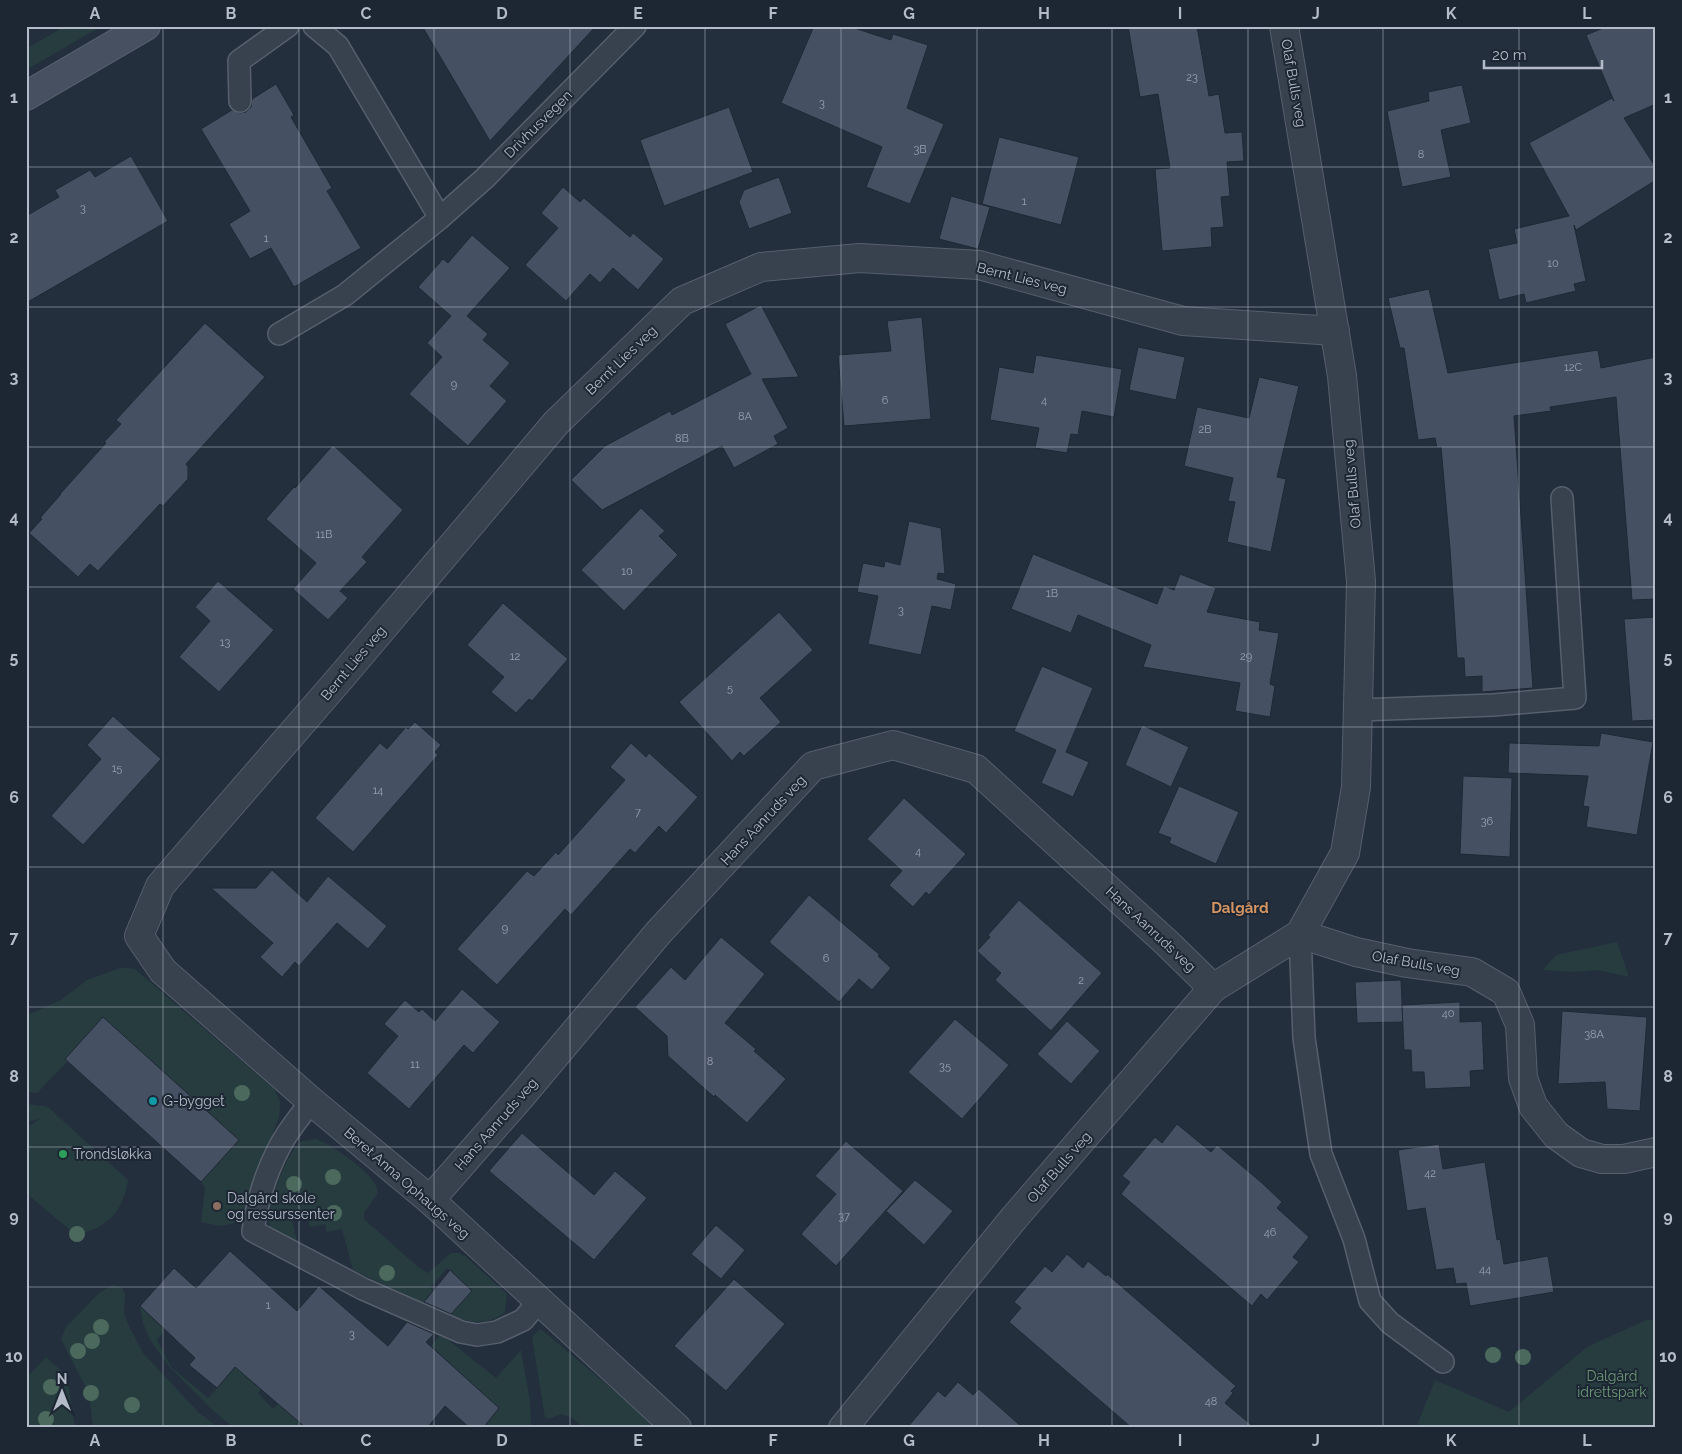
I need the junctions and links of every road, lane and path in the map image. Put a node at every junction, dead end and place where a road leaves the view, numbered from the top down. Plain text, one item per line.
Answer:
1 (146, 26) edge
2 (288, 26) edge
3 (314, 26) edge
4 (635, 26) edge
5 (1284, 26) edge
6 (26, 96) edge
7 (240, 101) dead end
8 (440, 218) junction
9 (1335, 331) junction
10 (279, 334) dead end
11 (1562, 498) dead end
12 (1359, 710) junction
13 (1300, 934) junction
14 (139, 936) joint
15 (1213, 988) junction
16 (311, 1101) junction
17 (1656, 1152) edge
18 (430, 1200) junction
19 (539, 1301) junction
20 (1443, 1362) dead end
21 (677, 1428) edge
22 (843, 1428) edge

1 - 6 street
2 - 7 lane
3 - 8 lane
4 - 8 lane, Drivhusvegen
5 - 9 street, Olaf Bulls veg
8 - 10 lane, Drivhusvegen
9 - 12 street, Olaf Bulls veg
9 - 14 street, Bernt Lies veg
11 - 12 lane
12 - 13 street, Olaf Bulls veg
13 - 15 street, Olaf Bulls veg
13 - 17 street, Olaf Bulls veg
13 - 20 lane
14 - 16 street, Beret Anna Ophaugs veg
15 - 18 street, Hans Aanruds veg
15 - 22 street, Olaf Bulls veg
16 - 18 street, Beret Anna Ophaugs veg
16 - 19 lane
18 - 19 street, Beret Anna Ophaugs veg
19 - 21 street, Beret Anna Ophaugs veg

